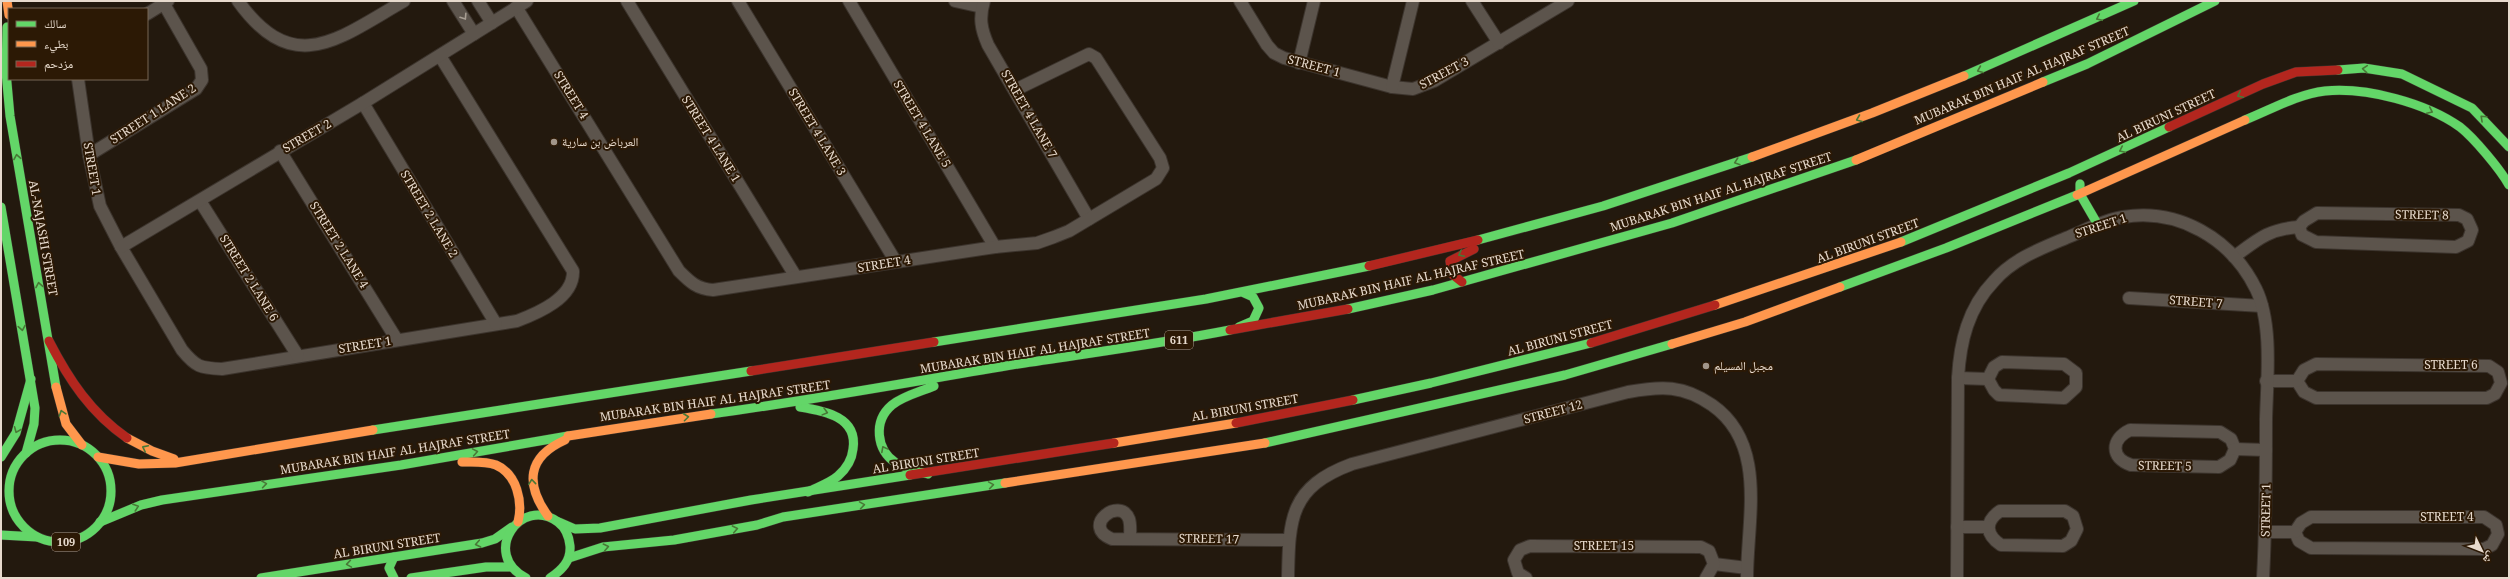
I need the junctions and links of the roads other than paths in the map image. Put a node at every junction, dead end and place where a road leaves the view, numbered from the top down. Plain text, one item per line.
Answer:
1 (7, 1) edge
2 (238, 1) edge
3 (404, 1) edge
4 (453, 1) edge
5 (478, 1) edge
6 (627, 1) edge
7 (738, 1) edge
8 (849, 1) edge
9 (955, 1) edge
10 (1240, 1) edge
11 (1314, 1) edge
12 (1413, 1) edge
13 (1472, 1) edge
14 (1568, 1) edge
15 (2134, 1) edge
16 (2215, 1) edge
17 (166, 2) edge
18 (522, 4) edge
19 (983, 4) edge
20 (148, 13) edge
21 (8, 20) edge
22 (492, 23) junction
23 (474, 34) junction
24 (1, 39) edge
25 (1499, 43) junction
26 (440, 56) junction
27 (1299, 63) junction
28 (78, 80) edge
29 (1392, 86) junction
30 (1015, 90) junction
31 (363, 103) junction
32 (2509, 147) edge
33 (280, 151) junction
34 (89, 155) junction
35 (2091, 164) junction
36 (2070, 174) junction
37 (2509, 185) edge
38 (2099, 186) junction
39 (2080, 194) junction
40 (200, 201) junction
41 (1, 207) edge
42 (1089, 219) junction
43 (1550, 220) junction
44 (2098, 225) junction
45 (2300, 227) junction
46 (3, 229) edge
47 (995, 246) junction
48 (121, 247) junction
49 (2234, 257) junction
50 (896, 262) junction
51 (796, 277) junction
52 (1462, 282) junction
53 (1244, 293) junction
54 (2129, 298) dead end
55 (2262, 306) junction
56 (496, 324) junction
57 (1236, 329) junction
58 (397, 340) junction
59 (49, 341) junction
60 (298, 356) junction
61 (957, 376) junction
62 (1958, 378) junction
63 (31, 379) junction
64 (1988, 379) junction
65 (2266, 381) junction
66 (2297, 381) junction
67 (786, 404) junction
68 (642, 423) junction
69 (1193, 430) junction
70 (1159, 435) junction
71 (82, 445) junction
72 (2235, 449) junction
73 (2266, 450) junction
74 (26, 453) junction
75 (1194, 453) junction
76 (1, 457) edge
77 (98, 457) junction
78 (1161, 459) junction
79 (181, 461) junction
80 (401, 465) junction
81 (14, 469) junction
82 (928, 474) junction
83 (1, 477) edge
84 (808, 492) junction
85 (548, 516) junction
86 (100, 522) junction
87 (559, 522) junction
88 (515, 524) junction
89 (1957, 527) junction
90 (1988, 528) junction
91 (2266, 532) junction
92 (2295, 532) junction
93 (1, 535) edge
94 (37, 537) junction
95 (1130, 538) dead end
96 (1288, 540) junction
97 (394, 557) junction
98 (569, 558) junction
99 (372, 561) junction
100 (1714, 564) junction
101 (513, 572) edge
102 (1747, 573) edge
103 (382, 575) dead end
104 (261, 578) edge
105 (394, 578) edge
106 (411, 578) edge
107 (526, 578) edge
108 (550, 578) edge
109 (1288, 578) edge
110 (1526, 578) edge
111 (1706, 578) edge
112 (1956, 578) edge
113 (2263, 578) edge

1 - 21 main road, AL-NAJASHI STREET
2 - 3 street
4 -> 23 street
5 - 22 street
6 - 51 street, STREET 4 LANE 1
7 - 50 street, STREET 4 LANE 3
8 - 47 street, STREET 4 LANE 5
9 - 19 street
10 - 27 street, STREET 1
11 - 27 street
12 - 29 street
13 - 25 street
14 - 25 street, STREET 3
15 -> 43 main road, MUBARAK BIN HAIF AL HAJRAF STREET
16 - 52 main road, MUBARAK BIN HAIF AL HAJRAF STREET / 611
17 - 20 street
17 - 34 street, STREET 1 LANE 2
18 - 22 street
18 - 51 street, STREET 4
19 - 30 street, STREET 4 LANE 7
21 - 24 main road
59 -> 21 main road, AL-NAJASHI STREET
22 - 23 street, STREET 2
23 - 26 street, STREET 2
25 - 29 street, STREET 3
26 - 31 street, STREET 2
26 - 56 street, STREET 1
27 - 29 street, STREET 1
28 - 34 street, STREET 1
30 - 42 street, STREET 4 LANE 7
30 - 42 street, STREET 4
31 - 33 street, STREET 2
31 - 56 street, STREET 2 LANE 2
32 -> 35 main road, AL BIRUNI STREET
33 - 40 street, STREET 2
33 - 58 street, STREET 2 LANE 4
34 - 48 street, STREET 1
35 - 36 main road, AL BIRUNI STREET
35 - 38 main road
36 - 39 main road
36 - 69 main road, AL BIRUNI STREET
38 -> 37 main road
38 - 39 main road
39 - 44 main road
39 - 75 main road
40 - 48 street, STREET 2
40 - 60 street, STREET 2 LANE 6
41 - 46 main road
42 - 47 street, STREET 4
43 -> 52 main road
43 - 53 main road, MUBARAK BIN HAIF AL HAJRAF STREET
44 - 49 street, STREET 1
44 - 62 street, STREET 1
45 - 45 street, STREET 8
45 - 49 street
46 -> 63 main road
47 - 50 street, STREET 4
48 - 60 street, STREET 1
49 - 55 street, STREET 1
50 - 51 street, STREET 4
52 - 57 main road, MUBARAK BIN HAIF AL HAJRAF STREET / 611
53 - 57 main road
53 - 79 main road, MUBARAK BIN HAIF AL HAJRAF STREET
54 - 55 street, STREET 7
55 - 65 street, STREET 1
56 - 58 street, STREET 1
57 - 61 main road, MUBARAK BIN HAIF AL HAJRAF STREET / 611
58 - 60 street, STREET 1
71 -> 59 main road, AL-NAJASHI STREET
79 -> 59 main road
61 - 67 main road, MUBARAK BIN HAIF AL HAJRAF STREET / 611
82 -> 61 main road
62 - 64 street
62 - 89 street, STREET 1
63 - 74 main road
63 -> 76 main road
64 - 64 street
65 - 66 street
65 - 73 street, STREET 1
66 - 66 street, STREET 6
68 -> 67 main road, MUBARAK BIN HAIF AL HAJRAF STREET / 611
67 -> 84 main road
80 -> 68 main road, MUBARAK BIN HAIF AL HAJRAF STREET / 611
85 -> 68 main road
69 - 70 main road, AL BIRUNI STREET
69 - 75 main road
70 - 78 main road
70 - 82 main road, AL BIRUNI STREET
71 - 74 main road, 109
71 - 77 main road, 109
72 - 72 street, STREET 5
72 - 73 street
73 - 91 street, STREET 1
74 - 81 main road, 109
75 - 78 main road
77 - 79 main road, MUBARAK BIN HAIF AL HAJRAF STREET
77 - 86 main road, 109
98 -> 78 main road
86 -> 80 main road, MUBARAK BIN HAIF AL HAJRAF STREET / 611
80 - 88 main road
81 - 83 main road
81 - 94 main road, 109
82 - 84 main road, AL BIRUNI STREET
84 - 87 main road, AL BIRUNI STREET
85 - 87 main road, AL BIRUNI STREET
85 - 88 main road, AL BIRUNI STREET
86 - 94 main road, 109
87 - 98 main road
88 -> 97 main road, AL BIRUNI STREET
88 - 101 main road
89 - 90 street
89 - 112 street, STREET 1
90 - 90 street
91 - 92 street
91 - 113 street, STREET 1
92 - 92 street, STREET 4
93 - 94 main road
95 - 96 street, STREET 17
96 - 102 street, STREET 12
96 - 109 street, STREET 12
97 - 99 main road, AL BIRUNI STREET
97 - 105 main road
98 - 108 main road
99 - 103 main road
99 -> 104 main road, AL BIRUNI STREET
100 - 102 street
100 - 110 street, STREET 15
100 - 111 street
101 - 106 main road
101 - 107 main road

